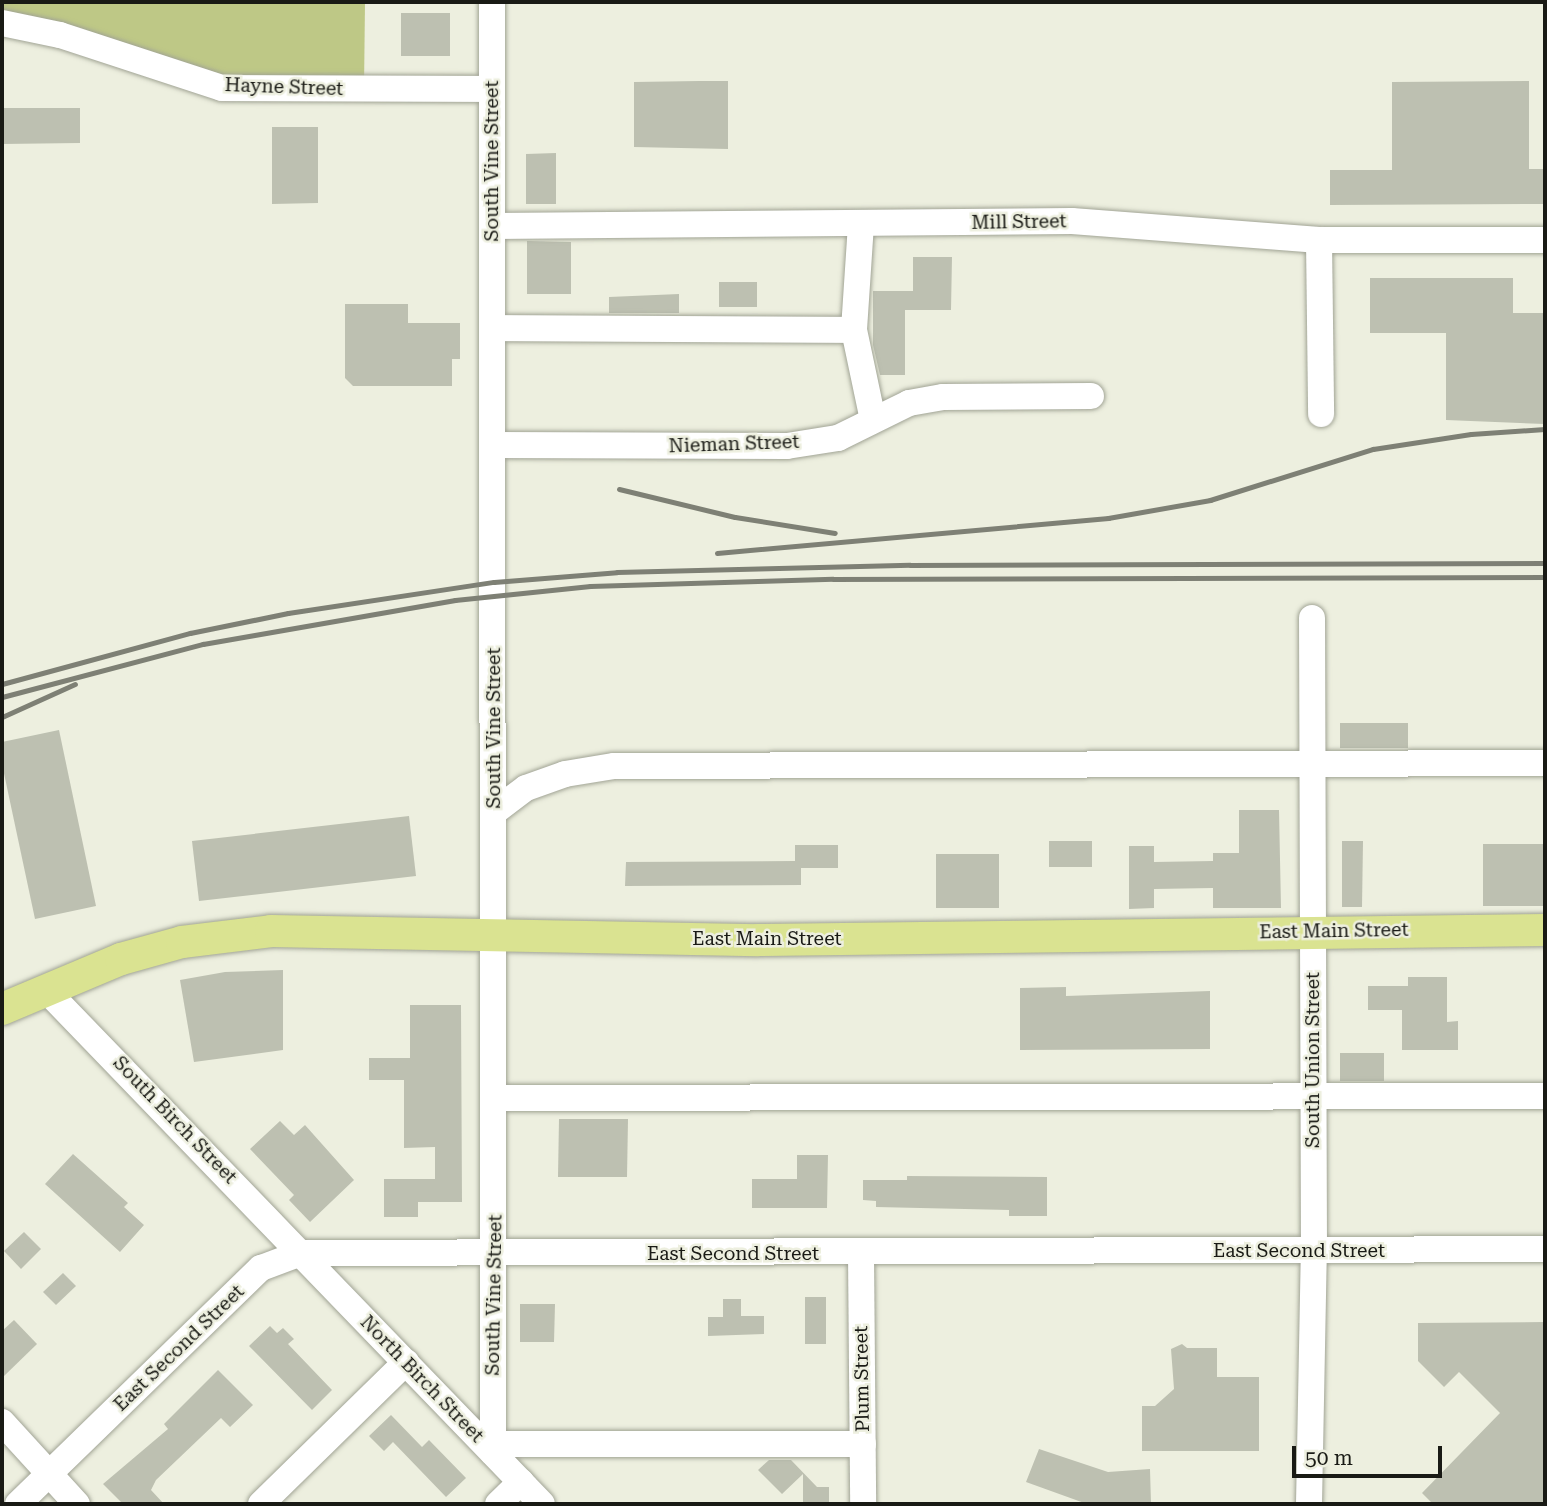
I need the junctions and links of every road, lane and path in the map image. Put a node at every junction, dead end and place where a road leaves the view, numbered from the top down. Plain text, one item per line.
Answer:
1 (492, 2) edge
2 (2, 23) edge
3 (492, 89) junction
4 (862, 224) junction
5 (493, 226) junction
6 (1319, 240) junction
7 (1545, 240) edge
8 (493, 328) junction
9 (854, 330) junction
10 (1091, 397) dead end
11 (1321, 414) dead end
12 (873, 420) junction
13 (493, 445) junction
14 (1312, 618) dead end
15 (1312, 762) junction
16 (1545, 763) edge
17 (495, 812) junction
18 (1545, 930) edge
19 (1313, 931) junction
20 (495, 937) junction
21 (46, 990) junction
22 (2, 1009) edge
23 (1314, 1096) junction
24 (1545, 1096) edge
25 (495, 1098) junction
26 (1545, 1249) edge
27 (1314, 1251) junction
28 (301, 1253) junction
29 (495, 1254) junction
30 (861, 1254) junction
31 (406, 1362) junction
32 (2, 1422) edge
33 (863, 1444) junction
34 (492, 1449) junction
35 (49, 1475) junction
36 (521, 1482) junction
37 (18, 1504) edge
38 (76, 1504) edge
39 (261, 1504) edge
40 (498, 1504) edge
41 (542, 1504) edge
42 (863, 1504) edge
43 (1309, 1504) edge

1 - 3 street, South Vine Street
2 - 3 street, Hayne Street
3 - 5 street, South Vine Street
4 - 5 street, Mill Street
4 - 6 street, Mill Street
4 - 9 street
5 - 8 street, South Vine Street
6 - 7 street, Mill Street
6 - 11 street
8 - 9 street
8 - 13 street, South Vine Street
9 - 12 street
10 - 12 street, Nieman Street
12 - 13 street, Nieman Street
13 - 17 street, South Vine Street
14 - 15 street, South Union Street
15 - 16 street
15 - 17 street
15 - 19 street, South Union Street
17 - 20 street, South Vine Street
18 - 19 main road, East Main Street
19 - 20 main road, East Main Street
19 - 23 street, South Union Street
20 - 21 main road, East Main Street
20 - 25 street, South Vine Street
21 - 22 main road, East Main Street
21 - 28 street, South Birch Street
23 - 24 street
23 - 25 street
23 - 27 street, South Union Street
25 - 29 street, South Vine Street
26 - 27 street, East Second Street
27 - 30 street, East Second Street
27 - 43 street, South Union Street
28 - 29 street, East Second Street
28 - 31 street, North Birch Street
28 - 35 street, East Second Street
29 - 30 street, East Second Street
29 - 34 street, South Vine Street
30 - 33 street, Plum Street
31 - 34 street, North Birch Street
31 - 39 street
32 - 35 street
33 - 34 street
33 - 42 street, Plum Street
34 - 36 street, North Birch Street
35 - 37 street, East Second Street
35 - 38 street
36 - 40 street
36 - 41 street, North Birch Street

